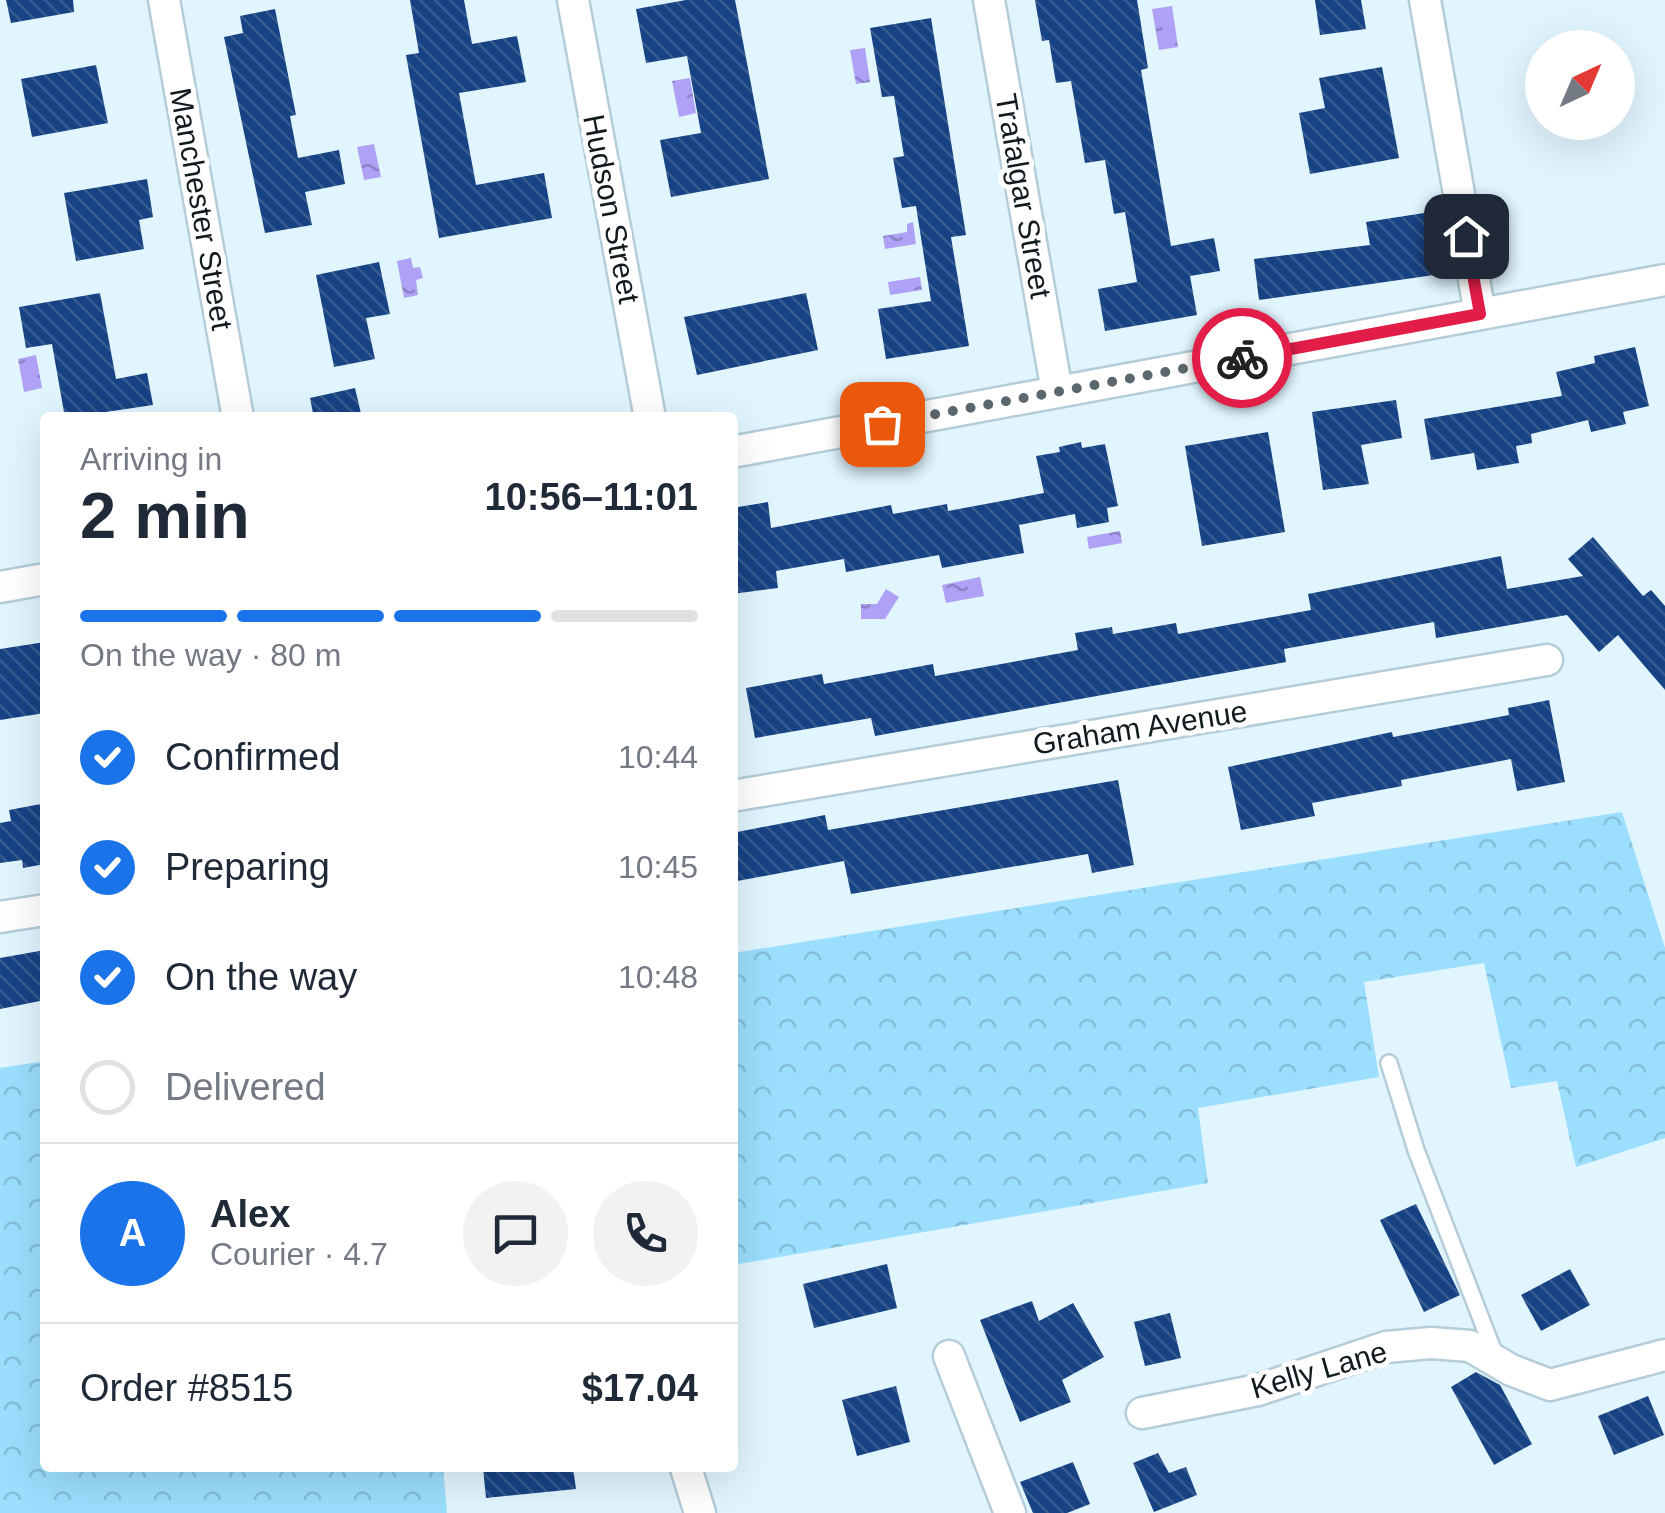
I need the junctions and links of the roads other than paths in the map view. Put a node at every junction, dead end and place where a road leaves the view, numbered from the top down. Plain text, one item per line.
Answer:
1 (164, 0) edge
2 (572, 0) edge
3 (989, 0) edge
4 (1425, 0) edge
5 (1665, 280) edge
6 (1480, 314) junction
7 (1057, 392) junction
8 (237, 412) edge
9 (649, 412) edge
10 (738, 451) edge
11 (40, 580) edge
12 (0, 587) edge
13 (1548, 660) dead end
14 (738, 795) edge
15 (40, 911) edge
16 (0, 918) edge
17 (1390, 1062) dead end
18 (1665, 1355) edge
19 (949, 1356) dead end
20 (1497, 1362) junction
21 (1142, 1413) dead end
22 (687, 1472) edge
23 (700, 1513) edge
24 (1010, 1513) edge

1 - 8 street, Manchester Street
2 - 9 street, Hudson Street
3 - 7 street, Trafalgar Street
4 - 6 street
5 - 6 street
6 - 7 street
7 - 10 street
11 - 12 street
13 - 14 street, Graham Avenue
15 - 16 street
17 - 20 lane
18 - 20 street, Kelly Lane
19 - 24 street
20 - 21 street, Kelly Lane
22 - 23 street

